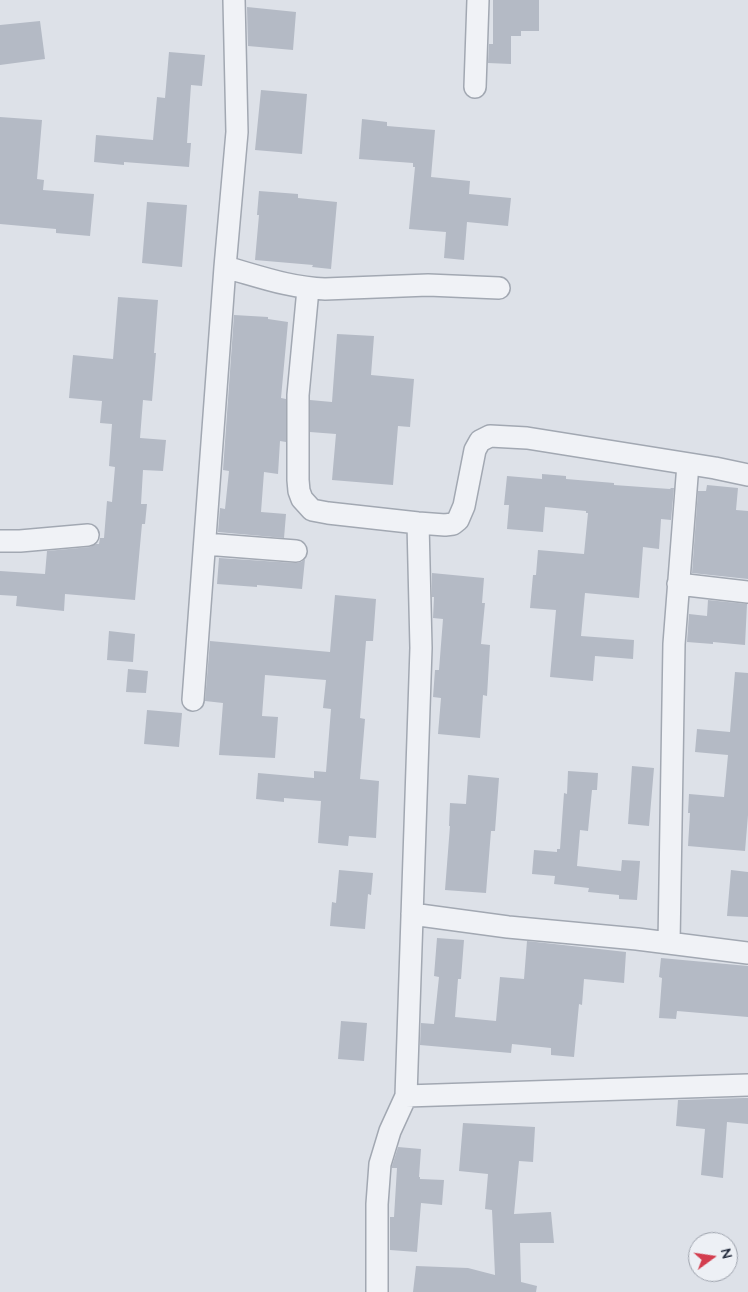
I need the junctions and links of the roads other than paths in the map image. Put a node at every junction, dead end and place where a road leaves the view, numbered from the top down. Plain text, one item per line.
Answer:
1 (234, 0) edge
2 (478, 0) edge
3 (475, 87) dead end
4 (225, 267) junction
5 (499, 288) dead end
6 (308, 289) junction
7 (688, 464) junction
8 (748, 476) edge
9 (418, 523) junction
10 (88, 534) dead end
11 (0, 541) edge
12 (205, 544) junction
13 (296, 551) dead end
14 (678, 584) junction
15 (748, 592) edge
16 (193, 700) dead end
17 (412, 914) junction
18 (669, 943) junction
19 (748, 953) edge
20 (748, 1085) edge
21 (406, 1096) junction
22 (377, 1292) edge

1 - 4 street
2 - 3 street
4 - 6 street
4 - 12 street
5 - 6 street
6 - 9 street
7 - 8 street
7 - 9 street
7 - 14 street
9 - 17 street
10 - 11 street
12 - 13 street
12 - 16 street
14 - 15 street
14 - 18 street
17 - 18 street
17 - 21 street
18 - 19 street
20 - 21 street
21 - 22 street

